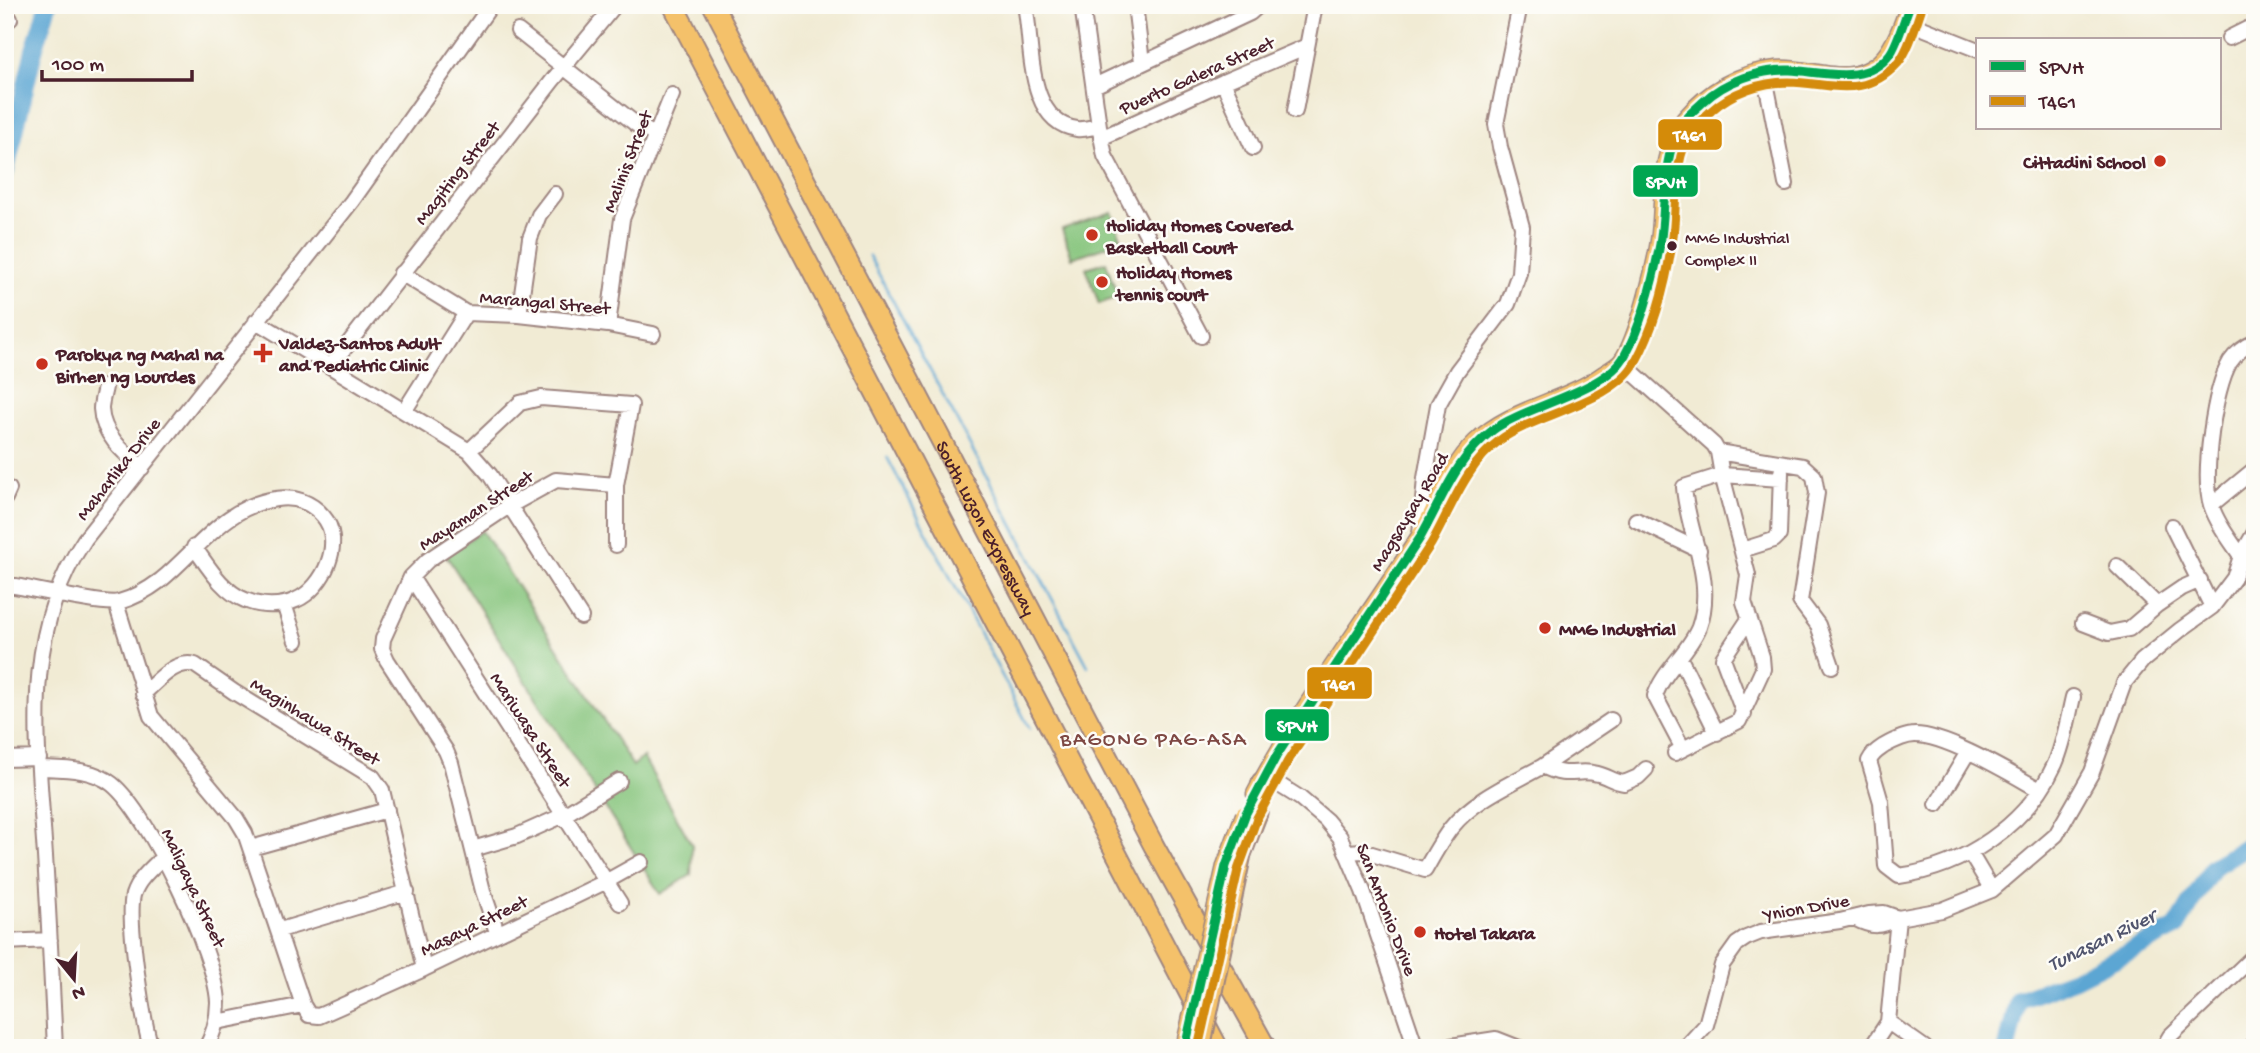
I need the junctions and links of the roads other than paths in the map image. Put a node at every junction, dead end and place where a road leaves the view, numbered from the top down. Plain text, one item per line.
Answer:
1 (491, 5) edge
2 (615, 5) edge
3 (673, 5) edge
4 (713, 5) edge
5 (1025, 5) edge
6 (1082, 5) edge
7 (1135, 5) edge
8 (1259, 5) edge
9 (1315, 5) edge
10 (1520, 5) edge
11 (1907, 13) edge
12 (2255, 25) edge
13 (518, 31) dead end
14 (2229, 38) dead end
15 (1307, 46) junction
16 (1976, 49) edge
17 (1142, 62) junction
18 (564, 68) junction
19 (1764, 72) junction
20 (1223, 82) junction
21 (1094, 86) junction
22 (672, 94) dead end
23 (1295, 111) dead end
24 (1100, 132) junction
25 (655, 135) junction
26 (1253, 148) dead end
27 (1786, 184) dead end
28 (555, 194) dead end
29 (401, 273) junction
30 (466, 313) junction
31 (519, 315) junction
32 (256, 321) junction
33 (608, 325) junction
34 (653, 334) dead end
35 (1201, 336) dead end
36 (2255, 342) edge
37 (1621, 362) junction
38 (331, 366) junction
39 (106, 387) dead end
40 (405, 410) junction
41 (469, 451) junction
42 (1718, 452) junction
43 (142, 467) junction
44 (2255, 469) edge
45 (1722, 475) junction
46 (616, 485) junction
47 (2211, 505) junction
48 (509, 506) junction
49 (1636, 520) dead end
50 (2172, 526) dead end
51 (2255, 533) edge
52 (1420, 538) junction
53 (616, 545) dead end
54 (194, 547) junction
55 (1699, 550) junction
56 (1742, 550) junction
57 (2241, 556) junction
58 (2117, 566) dead end
59 (411, 577) junction
60 (2200, 580) junction
61 (5, 586) edge
62 (56, 593) junction
63 (116, 603) junction
64 (284, 604) junction
65 (2157, 605) junction
66 (2212, 607) junction
67 (581, 617) dead end
68 (1749, 619) junction
69 (2083, 623) dead end
70 (296, 641) dead end
71 (1680, 658) junction
72 (1832, 666) dead end
73 (143, 694) junction
74 (2073, 696) dead end
75 (1744, 714) junction
76 (1611, 720) dead end
77 (1717, 733) junction
78 (1968, 752) junction
79 (5, 760) edge
80 (39, 763) junction
81 (1543, 766) junction
82 (1646, 769) dead end
83 (1264, 779) junction
84 (619, 781) dead end
85 (2040, 790) junction
86 (1937, 804) dead end
87 (387, 810) junction
88 (1251, 814) junction
89 (564, 815) junction
90 (251, 848) junction
91 (473, 849) junction
92 (1348, 852) junction
93 (1970, 853) junction
94 (163, 857) junction
95 (641, 862) dead end
96 (607, 881) junction
97 (1992, 890) junction
98 (407, 892) junction
99 (620, 903) dead end
100 (1854, 918) junction
101 (1898, 918) junction
102 (279, 930) junction
103 (498, 932) junction
104 (50, 940) junction
105 (5, 942) edge
106 (2255, 956) edge
107 (424, 969) junction
108 (303, 1005) junction
109 (217, 1022) junction
110 (1888, 1022) junction
111 (2255, 1043) edge
112 (55, 1048) edge
113 (151, 1048) edge
114 (206, 1048) edge
115 (1185, 1048) edge
116 (1199, 1048) edge
117 (1218, 1048) edge
118 (1266, 1048) edge
119 (1416, 1048) edge
120 (1438, 1048) edge
121 (1519, 1048) edge
122 (1685, 1048) edge
123 (1871, 1048) edge
124 (1926, 1048) edge
125 (2163, 1048) edge
126 (2250, 1048) edge

1 - 32 street, Maharlika Drive
2 - 18 street, Magiting Street
3 - 117 highway, South Luzon Expressway
4 - 118 highway, South Luzon Expressway
5 - 24 street
6 - 21 street
7 - 17 street
8 - 17 street
9 - 15 street
10 - 52 street
11 - 16 street
11 - 19 main road
12 - 14 street
13 - 18 street
15 - 20 street, Puerto Galera Street
15 - 23 street
17 - 21 street
18 - 25 street
18 - 29 street, Magiting Street
19 - 27 street
19 - 37 main road
20 - 24 street, Puerto Galera Street
20 - 26 street
21 - 24 street
22 - 25 street, Malinis Street
24 - 35 street
25 - 33 street, Malinis Street
28 - 31 street
29 - 30 street, Marangal Street
29 - 38 street, Magiting Street
30 - 31 street, Marangal Street
30 - 40 street
31 - 33 street, Marangal Street
32 - 38 street
32 - 43 street, Maharlika Drive
33 - 34 street, Marangal Street
36 - 47 street
37 - 42 street
37 - 52 main road, Magsaysay Road
38 - 40 street
39 - 43 street
40 - 41 street
41 - 46 street
41 - 48 street
42 - 45 street
42 - 72 street
43 - 62 street, Maharlika Drive
44 - 47 street
45 - 55 street
45 - 56 street
45 - 56 street
46 - 48 street, Mayaman Street
46 - 53 street
47 - 57 street
48 - 59 street, Mayaman Street
48 - 67 street
49 - 55 street
50 - 60 street
51 - 57 street
52 - 83 main road, Magsaysay Road
54 - 63 street
54 - 64 street
54 - 64 street
55 - 71 street
56 - 68 street
57 - 66 street
58 - 65 street
59 - 89 street, Mariwasa Street
59 - 91 street, Mayaman Street
60 - 65 street
60 - 66 street
61 - 62 street
62 - 63 street
62 - 80 street, Maharlika Drive
63 - 73 street
64 - 70 street
65 - 69 street
66 - 97 street
68 - 75 street
68 - 75 street
71 - 77 street
71 - 77 street
73 - 87 street, Maginhawa Street
73 - 90 street
74 - 85 street
75 - 77 street
76 - 81 street
78 - 85 street
78 - 86 street
78 - 93 street
79 - 80 street, Maligaya Street
80 - 94 street, Maligaya Street
80 - 104 street, Maharlika Drive
81 - 82 street
81 - 92 street
83 - 88 highway
83 - 92 street, San Antonio Drive
84 - 89 street
85 - 93 street
87 - 90 street
87 - 98 street, Maginhawa Street
88 - 115 main road, bridge
88 - 116 highway, bridge
89 - 91 street
89 - 96 street, Mariwasa Street
90 - 102 street
91 - 103 street, Mayaman Street
92 - 119 street, San Antonio Drive
93 - 97 street
94 - 109 street, Maligaya Street
94 - 113 street
95 - 96 street, Masaya Street
96 - 99 street, Mariwasa Street
96 - 103 street, Masaya Street
97 - 101 street
98 - 102 street
98 - 107 street, Maginhawa Street
100 - 101 street, Ynion Drive
100 - 101 street
100 - 122 street, Ynion Drive
101 - 110 street
102 - 108 street
103 - 107 street, Masaya Street
104 - 105 street
104 - 112 street, Maharlika Drive
106 - 125 street
107 - 108 street, Masaya Street
108 - 109 street
109 - 114 street, Maligaya Street
110 - 123 street
110 - 124 street
111 - 126 street
120 - 121 street

